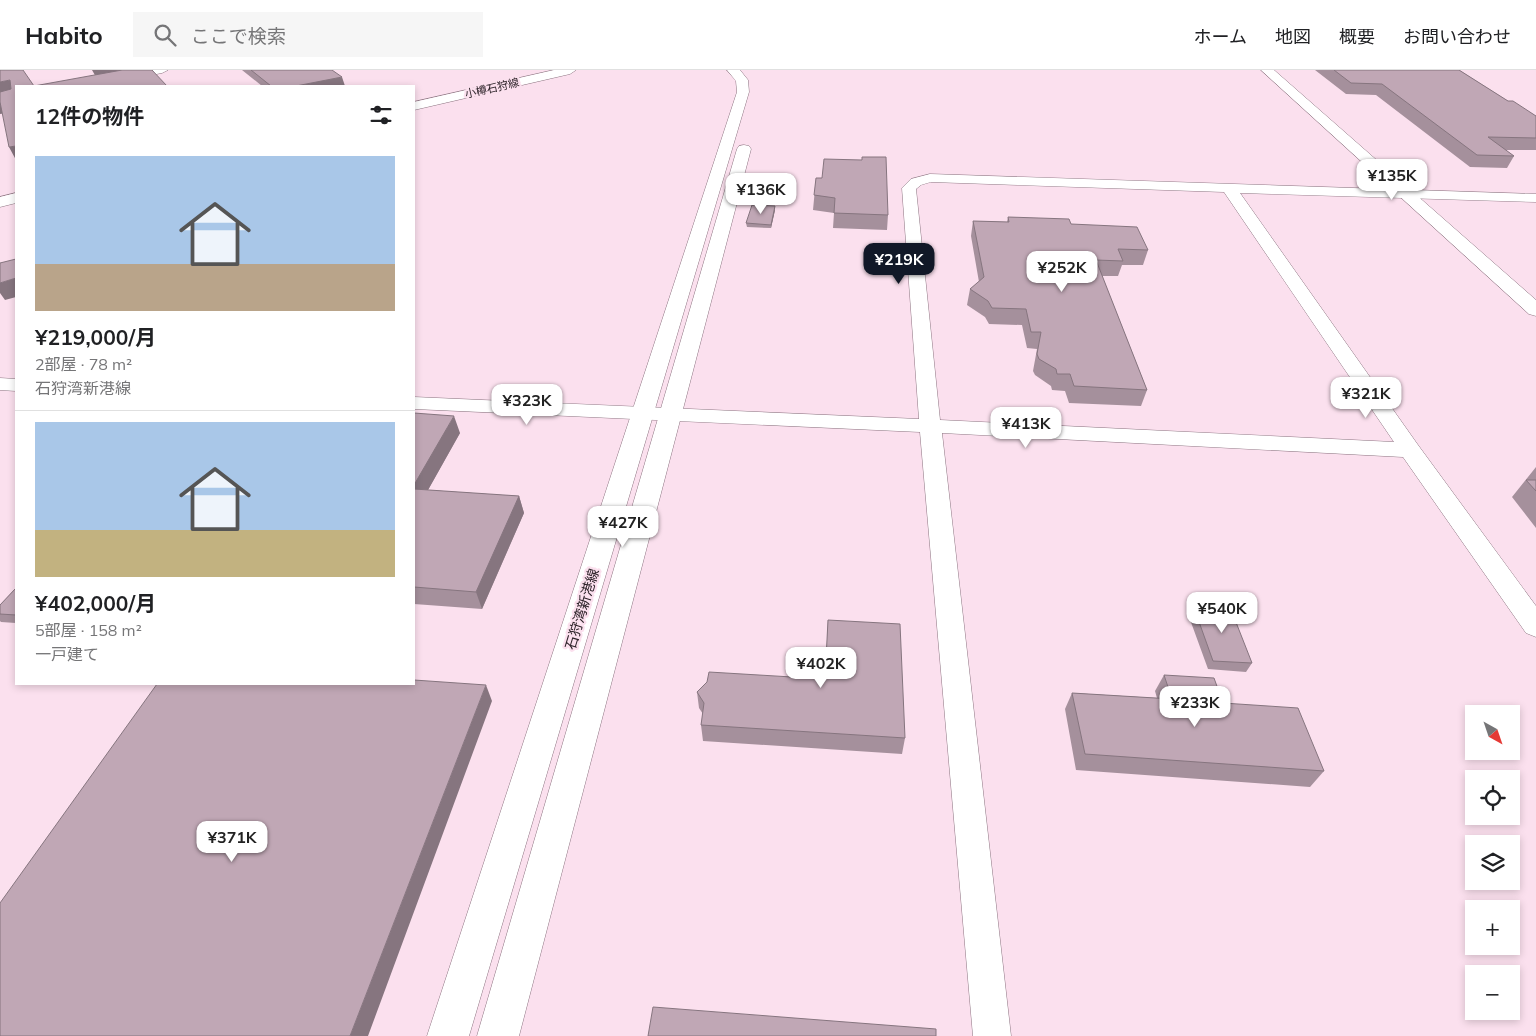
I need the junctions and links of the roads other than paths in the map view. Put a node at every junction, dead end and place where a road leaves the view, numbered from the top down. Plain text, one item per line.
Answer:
1 (162, 70) edge
2 (530, 70) edge
3 (570, 70) edge
4 (733, 70) edge
5 (750, 70) edge
6 (1267, 70) edge
7 (80, 85) edge
8 (415, 96) edge
9 (415, 106) edge
10 (15, 186) edge
11 (1228, 188) junction
12 (0, 190) edge
13 (1407, 194) junction
14 (15, 198) edge
15 (1536, 198) edge
16 (0, 202) edge
17 (1536, 310) edge
18 (0, 384) edge
19 (15, 385) edge
20 (415, 403) edge
21 (643, 413) junction
22 (671, 413) junction
23 (930, 426) junction
24 (1410, 450) junction
25 (1536, 626) edge
26 (448, 1036) edge
27 (498, 1036) edge
28 (992, 1036) edge

1 - 7 street
2 - 8 main road, 小樽石狩線
3 - 9 main road, 小樽石狩線
4 - 21 main road, 石狩湾新港線
5 - 22 main road
6 - 13 main road
10 - 12 main road
11 - 13 street
11 - 23 street
11 - 24 street
13 - 15 street
13 - 17 main road
14 - 16 main road
18 - 19 street
20 - 21 street
21 - 22 street
21 - 26 main road, 石狩湾新港線
22 - 23 street
22 - 27 main road
23 - 24 street
23 - 28 street
24 - 25 street

